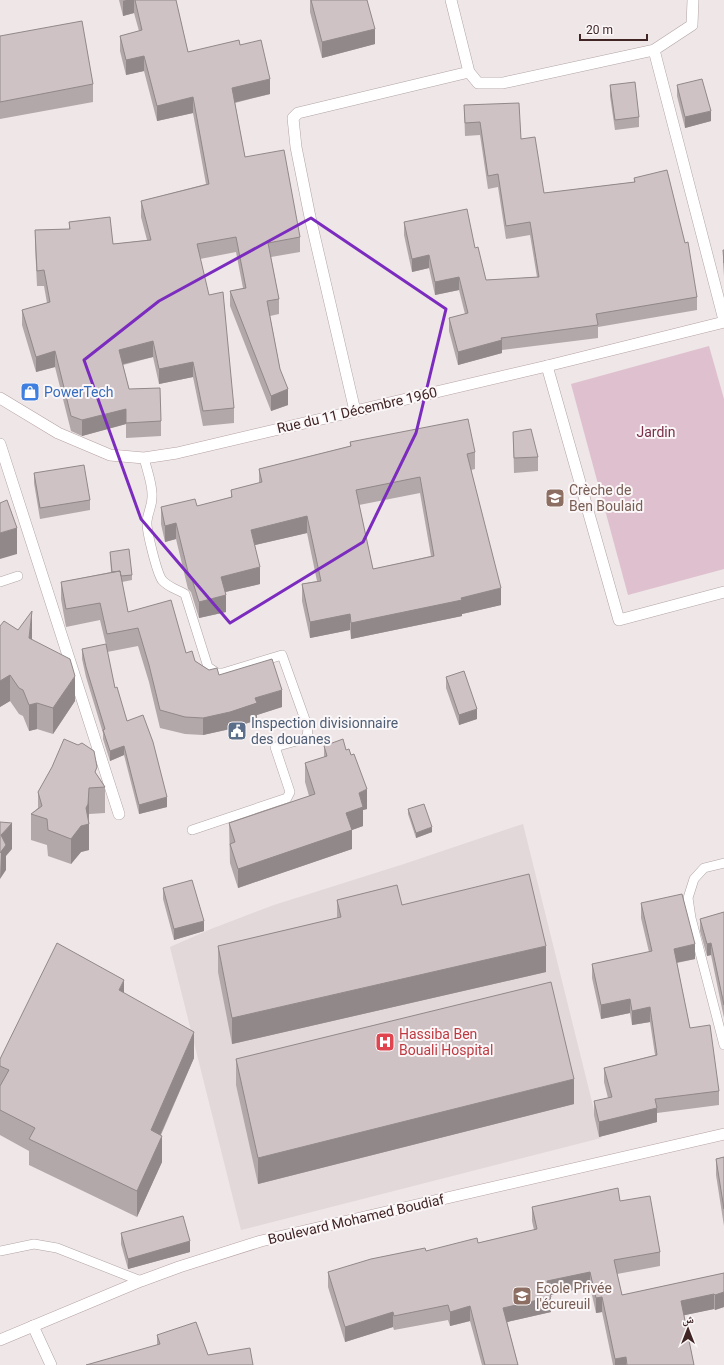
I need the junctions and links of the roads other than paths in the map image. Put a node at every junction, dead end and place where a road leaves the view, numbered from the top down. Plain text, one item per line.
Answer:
1 (451, 0) edge
2 (693, 0) edge
3 (654, 50) junction
4 (470, 72) junction
5 (724, 321) edge
6 (547, 366) junction
7 (0, 398) edge
8 (355, 411) junction
9 (0, 444) edge
10 (144, 458) junction
11 (18, 576) dead end
12 (0, 582) edge
13 (724, 592) edge
14 (119, 814) dead end
15 (192, 830) dead end
16 (724, 862) edge
17 (724, 1045) edge
18 (724, 1134) edge
19 (0, 1251) edge
20 (141, 1281) junction
21 (33, 1326) junction
22 (0, 1340) edge
23 (51, 1365) edge

1 - 4 street
2 - 3 street
3 - 4 street
3 - 5 street
4 - 8 street
5 - 6 street, Rue du 11 Décembre 1960
6 - 8 street, Rue du 11 Décembre 1960
6 - 13 street
7 - 10 street, Rue du 11 Décembre 1960
8 - 10 street, Rue du 11 Décembre 1960
9 - 14 street
10 - 15 lane
11 - 12 lane
16 - 17 lane
18 - 20 street, Boulevard Mohamed Boudiaf
19 - 20 lane
20 - 21 street, Boulevard Mohamed Boudiaf
21 - 22 street, Boulevard Mohamed Boudiaf
21 - 23 street

